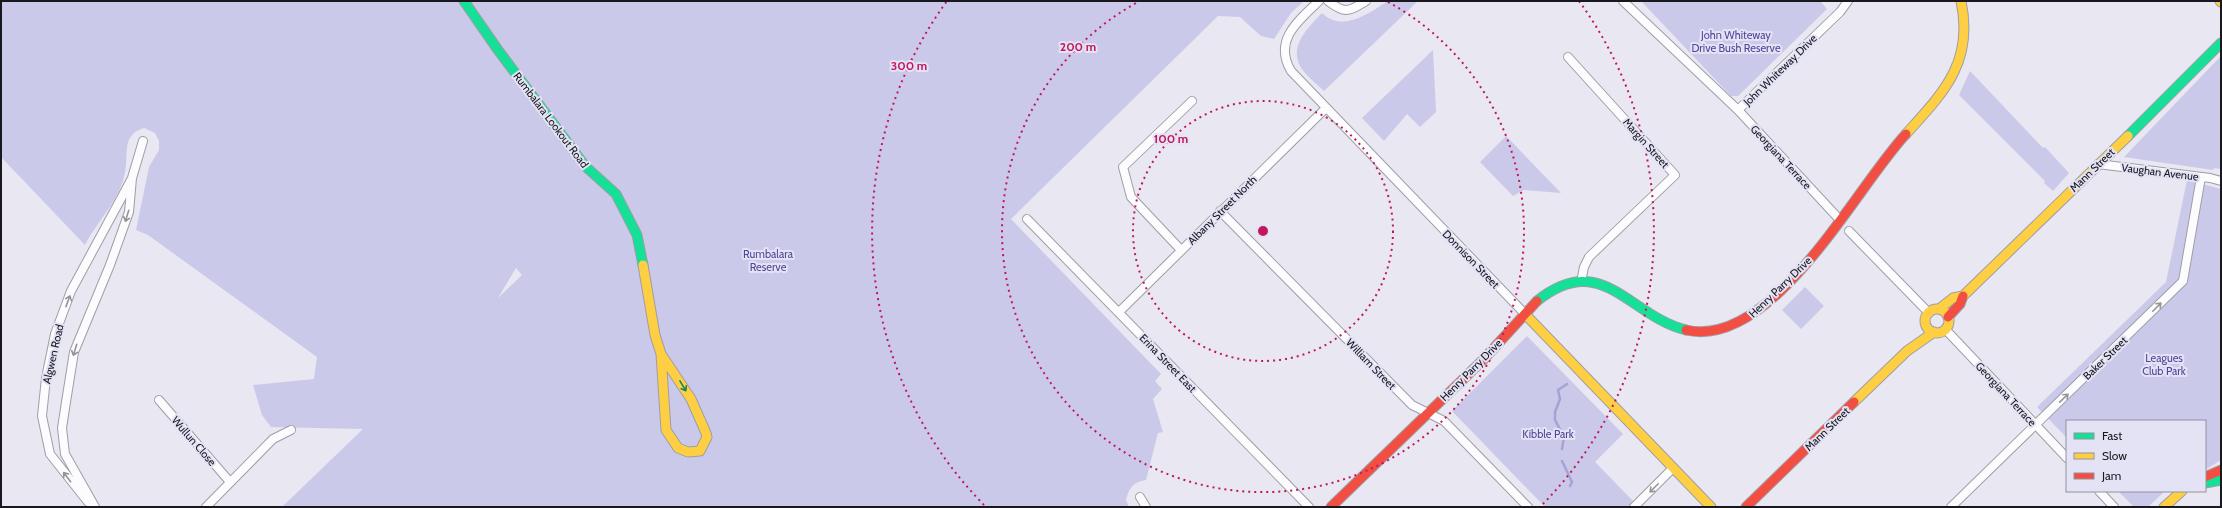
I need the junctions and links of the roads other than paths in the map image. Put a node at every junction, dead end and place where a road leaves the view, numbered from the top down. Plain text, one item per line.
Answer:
1 (464, 1) edge
2 (1319, 1) edge
3 (1328, 1) edge
4 (1366, 1) edge
5 (1623, 1) edge
6 (1848, 1) edge
7 (1961, 1) edge
8 (2221, 43) edge
9 (1568, 57) dead end
10 (1192, 101) dead end
11 (1326, 108) junction
12 (1738, 110) junction
13 (143, 141) dead end
14 (2098, 164) junction
15 (2201, 177) junction
16 (132, 178) junction
17 (2221, 181) edge
18 (1220, 211) junction
19 (1027, 219) dead end
20 (1840, 220) junction
21 (1849, 231) dead end
22 (1181, 250) junction
23 (1581, 282) junction
24 (1963, 296) junction
25 (1939, 310) junction
26 (1119, 312) junction
27 (1929, 313) junction
28 (1525, 314) junction
29 (1948, 317) junction
30 (1926, 324) junction
31 (1946, 330) junction
32 (1934, 332) junction
33 (1907, 351) junction
34 (661, 354) junction
35 (159, 400) dead end
36 (1428, 413) junction
37 (2036, 425) junction
38 (292, 430) dead end
39 (2066, 457) edge
40 (1673, 468) junction
41 (2221, 470) edge
42 (2206, 477) edge
43 (2221, 480) edge
44 (230, 482) junction
45 (2206, 483) edge
46 (2100, 492) edge
47 (2180, 493) edge
48 (1140, 497) dead end
49 (92, 507) edge
50 (95, 507) edge
51 (206, 507) edge
52 (1146, 507) edge
53 (1309, 507) edge
54 (1331, 507) edge
55 (1528, 507) edge
56 (1634, 507) edge
57 (1711, 507) edge
58 (1746, 507) edge
59 (1951, 507) edge
60 (2114, 507) edge
61 (2164, 507) edge

1 - 34 street, Rumbalara Lookout Road
2 - 11 street, Donnison Street
3 - 4 street
5 - 12 street, John Whiteway Drive
6 - 12 street, John Whiteway Drive
7 - 20 street, Henry Parry Drive
8 - 14 street, Mann Street
9 - 23 street, Margin Street
10 - 22 street
11 - 18 street, Albany Street North
11 - 28 street, Donnison Street
12 - 20 street, Georgiana Terrace
13 - 16 street, Algwen Road
14 - 15 street, Vaughan Avenue
14 - 24 street, Mann Street
15 - 17 street, Vaughan Avenue
37 -> 15 street, Baker Street
49 -> 16 street, Algwen Road
16 -> 50 street, Algwen Road
18 - 22 street, Albany Street North
18 - 36 street, William Street
19 - 26 street, Erina Street East
20 - 23 street, Henry Parry Drive
21 - 27 street
22 - 26 street, Albany Street North
23 - 28 street, Henry Parry Drive
24 - 25 street, Mann Street
24 - 29 street, Mann Street
25 - 27 street
25 - 29 street
26 - 53 street, Erina Street East
27 - 30 street
28 - 36 street, Henry Parry Drive
28 - 40 street, Donnison Street
29 - 31 street
30 - 32 street
30 - 33 street, Mann Street
31 - 32 street
31 - 37 street, Georgiana Terrace
32 - 33 street, Mann Street
33 - 58 street, Mann Street
34 -> 34 street, Rumbalara Lookout Road
35 - 44 street, Wullun Close
36 - 54 street, Henry Parry Drive
36 - 55 street, William Street
37 - 39 street, Georgiana Terrace
37 - 59 street, Baker Street
38 - 44 street
40 -> 56 street
40 - 57 street, Donnison Street
41 - 42 street
43 - 45 street
44 - 51 street
46 - 60 street
47 - 61 street
48 - 52 street

